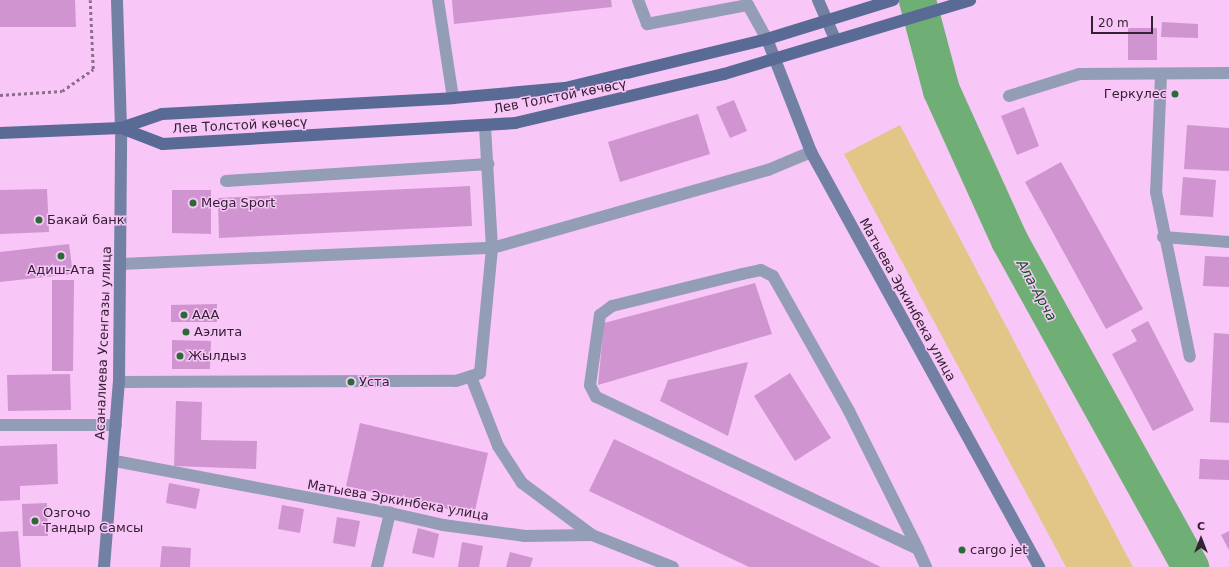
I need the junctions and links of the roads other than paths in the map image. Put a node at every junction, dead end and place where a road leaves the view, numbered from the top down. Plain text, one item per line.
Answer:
1 (117, 0) edge
2 (438, 0) edge
3 (638, 0) edge
4 (818, 0) edge
5 (894, 0) edge
6 (970, 0) edge
7 (827, 21) junction
8 (767, 39) junction
9 (835, 39) junction
10 (774, 58) junction
11 (1229, 73) edge
12 (1161, 75) junction
13 (1009, 96) dead end
14 (453, 98) junction
15 (486, 125) junction
16 (121, 128) junction
17 (0, 133) edge
18 (811, 152) junction
19 (488, 164) junction
20 (226, 181) dead end
21 (1163, 237) junction
22 (1229, 242) edge
23 (492, 248) junction
24 (121, 264) junction
25 (1190, 357) dead end
26 (471, 377) junction
27 (119, 382) junction
28 (0, 425) edge
29 (116, 425) junction
30 (115, 461) junction
31 (390, 513) junction
32 (592, 535) junction
33 (918, 549) junction
34 (656, 563) edge
35 (104, 567) edge
36 (377, 567) edge
37 (673, 567) edge
38 (926, 567) edge
39 (1038, 567) edge

1 - 16 main road, Асаналиева Усенгазы улица
2 - 14 street
3 - 8 street
4 - 7 main road
5 - 7 main road, Лев Толстой көчөсү
6 - 9 main road, Лев Толстой көчөсү
7 - 8 main road, Лев Толстой көчөсү
7 - 9 main road
8 - 10 main road, Матыева Эркинбека улица
8 - 14 main road, Лев Толстой көчөсү
9 - 10 main road, Лев Толстой көчөсү
10 - 15 main road, Лев Толстой көчөсү
10 - 18 main road, Матыева Эркинбека улица
11 - 12 street
12 - 13 street
12 - 21 street
14 - 16 main road, Лев Толстой көчөсү
15 - 16 main road, Лев Толстой көчөсү
15 - 19 street
16 - 17 main road, Лев Толстой көчөсү
16 - 24 main road, Асаналиева Усенгазы улица
18 - 23 street
18 - 39 main road, Матыева Эркинбека улица
19 - 20 street
19 - 23 street
21 - 22 street
21 - 25 street
23 - 24 street
23 - 26 street
24 - 27 main road, Асаналиева Усенгазы улица
26 - 27 street
26 - 32 street
27 - 29 main road, Асаналиева Усенгазы улица
28 - 29 street
29 - 30 main road, Асаналиева Усенгазы улица
30 - 31 street, Матыева Эркинбека улица
30 - 35 main road, Асаналиева Усенгазы улица
31 - 32 street, Матыева Эркинбека улица
31 - 36 street
32 - 34 street, Матыева Эркинбека улица
33 - 33 street
33 - 38 street
34 - 37 street, Матыева Эркинбека улица

